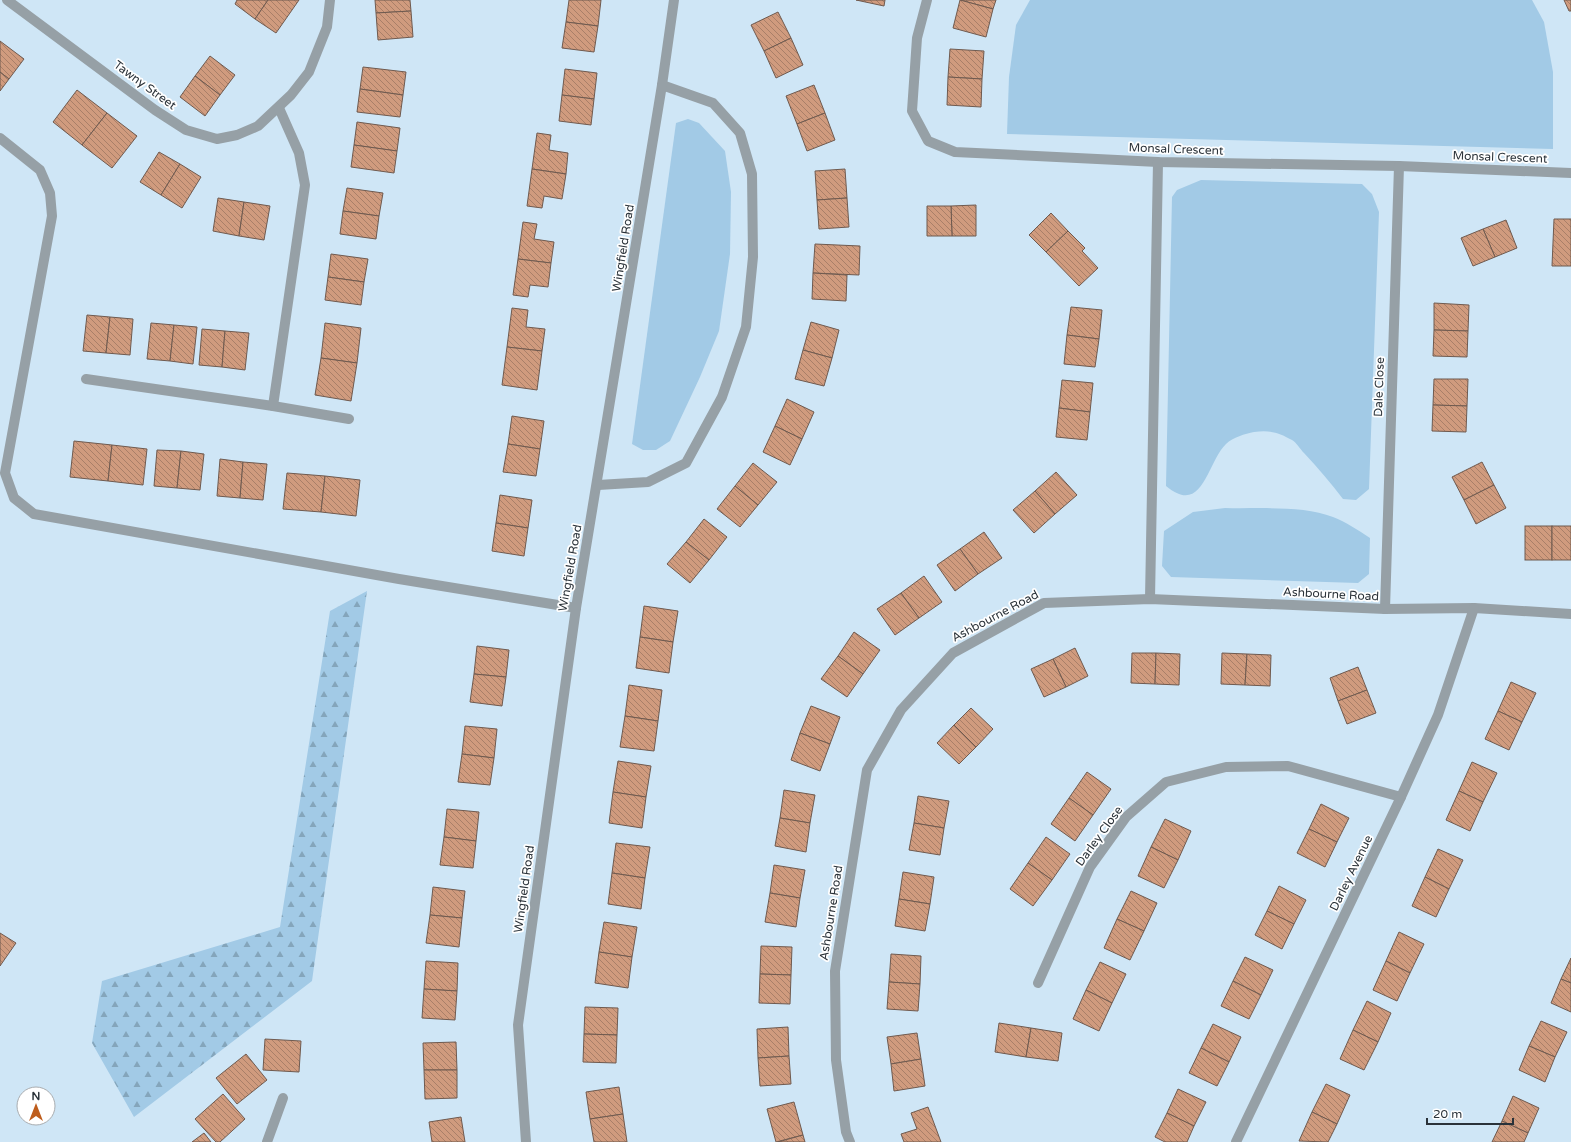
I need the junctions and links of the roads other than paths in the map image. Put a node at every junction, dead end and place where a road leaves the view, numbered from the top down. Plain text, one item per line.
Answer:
1 (7, 0) edge
2 (330, 0) edge
3 (674, 0) edge
4 (927, 0) edge
5 (662, 85) junction
6 (279, 108) junction
7 (0, 138) edge
8 (1158, 162) junction
9 (1399, 166) junction
10 (1571, 173) edge
11 (86, 380) dead end
12 (273, 406) junction
13 (349, 419) dead end
14 (598, 485) junction
15 (1150, 599) junction
16 (576, 608) junction
17 (1474, 608) junction
18 (1385, 609) junction
19 (1571, 614) edge
20 (1401, 797) junction
21 (1038, 983) dead end
22 (283, 1098) dead end
23 (267, 1142) edge
24 (526, 1142) edge
25 (850, 1142) edge
26 (1236, 1142) edge

1 - 6 street, Tawny Street
2 - 6 street, Tawny Street
3 - 5 street, Wingfield Road
4 - 8 street, Monsal Crescent
5 - 14 street, Wingfield Road
5 - 14 street
6 - 12 street
7 - 16 street
8 - 9 street, Monsal Crescent
8 - 15 street
9 - 10 street, Monsal Crescent
9 - 18 street, Dale Close
11 - 12 street
12 - 13 street
14 - 16 street, Wingfield Road
15 - 18 street, Ashbourne Road
15 - 25 street, Ashbourne Road
16 - 24 street, Wingfield Road
17 - 18 street, Ashbourne Road
17 - 19 street, Ashbourne Road
17 - 20 street, Darley Avenue
20 - 21 street, Darley Close
20 - 26 street, Darley Avenue
22 - 23 street

